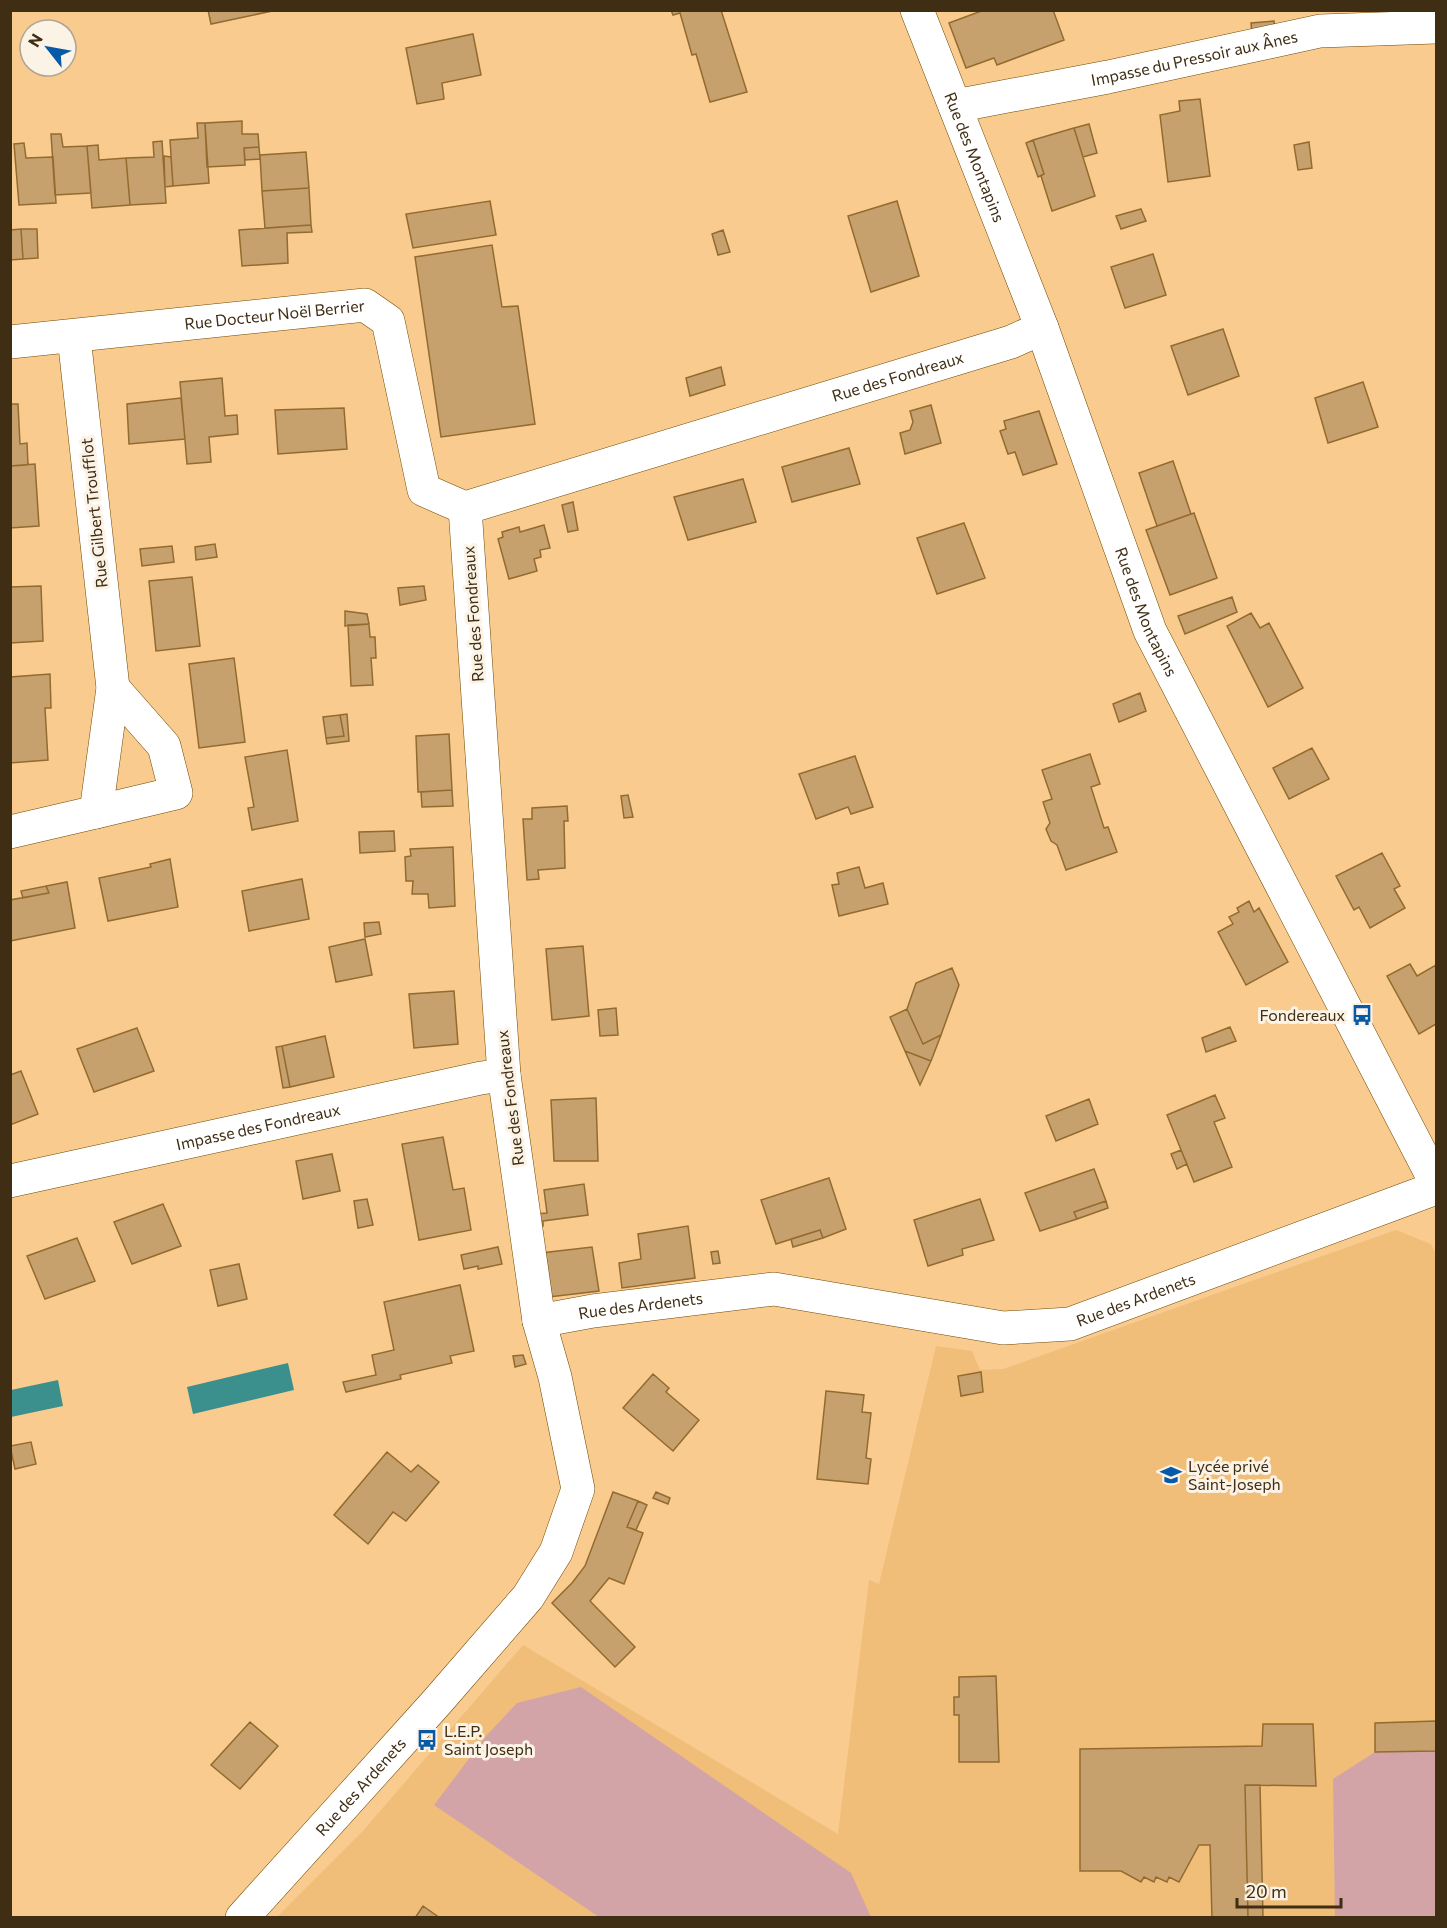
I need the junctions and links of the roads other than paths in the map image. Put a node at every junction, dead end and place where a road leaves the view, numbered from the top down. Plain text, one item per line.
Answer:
1 (917, 10) edge
2 (1322, 21) edge
3 (1437, 27) edge
4 (955, 106) junction
5 (1042, 328) junction
6 (74, 337) junction
7 (10, 342) edge
8 (465, 508) junction
9 (113, 688) junction
10 (96, 812) junction
11 (10, 832) edge
12 (504, 1075) junction
13 (10, 1181) edge
14 (1437, 1183) edge
15 (1437, 1188) edge
16 (539, 1321) junction
17 (242, 1917) edge

1 - 4 street, Rue des Montapins
2 - 3 street, Impasse du Pressoir aux Ânes
2 - 4 street, Impasse du Pressoir aux Ânes
4 - 5 street, Rue des Montapins
5 - 8 street, Rue des Fondreaux
5 - 14 street, Rue des Montapins
6 - 7 street, Rue Docteur Noël Berrier
6 - 8 street, Rue Docteur Noël Berrier
6 - 9 street, Rue Gilbert Troufflot
8 - 12 street, Rue des Fondreaux
9 - 10 street, Rue Gilbert Troufflot
9 - 10 street
10 - 11 street
12 - 13 street, Impasse des Fondreaux
12 - 16 street, Rue des Fondreaux
15 - 16 street, Rue des Ardenets
16 - 17 street, Rue des Ardenets

